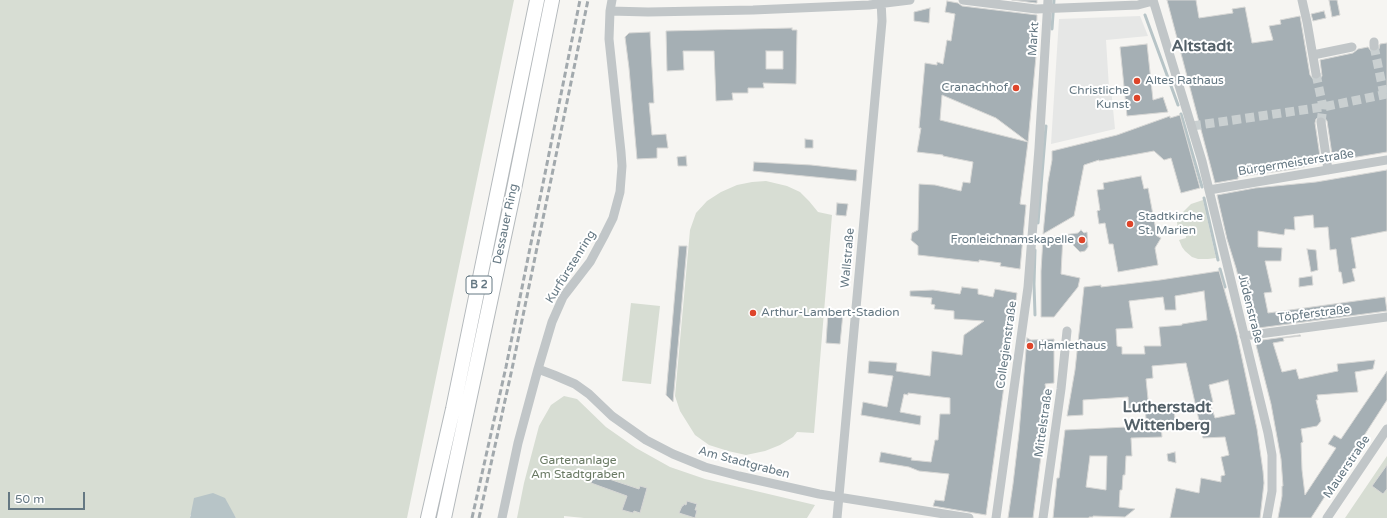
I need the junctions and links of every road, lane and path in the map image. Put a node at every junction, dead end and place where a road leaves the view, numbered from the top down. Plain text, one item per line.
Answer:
1 (537, 0) edge
2 (552, 0) edge
3 (612, 0) edge
4 (910, 0) edge
5 (963, 0) edge
6 (1302, 0) edge
7 (1153, 1) edge
8 (881, 2) edge
9 (1051, 6) edge
10 (610, 11) junction
11 (1352, 47) dead end
12 (1313, 55) junction
13 (1316, 74) tunnel mouth
14 (1321, 122) tunnel mouth
15 (1387, 160) edge
16 (1328, 170) junction
17 (1036, 175) joint
18 (1209, 190) junction
19 (1387, 317) edge
20 (1067, 331) dead end
21 (1244, 336) junction
22 (538, 369) junction
23 (1387, 429) edge
24 (839, 498) junction
25 (428, 518) edge
26 (444, 518) edge
27 (502, 518) edge
28 (837, 518) edge
29 (969, 518) edge
30 (996, 518) edge
31 (1043, 518) edge
32 (1267, 518) edge
33 (1327, 518) edge

1 - 25 main road, Dessauer Ring / B 2
2 - 26 main road, Dessauer Ring / B 2
3 - 10 street, Kurfürstenring
4 - 8 street
5 - 9 street
6 - 12 street
7 - 9 street
7 - 18 street, Jüdenstraße
8 - 10 street
8 - 24 street, Wallstraße
9 - 17 street, Markt
10 - 22 street, Kurfürstenring
11 - 12 street
12 - 13 street
14 - 16 street
15 - 16 street, Bürgermeisterstraße
16 - 18 street, Bürgermeisterstraße
17 - 30 street, Collegienstraße
18 - 21 street, Jüdenstraße
19 - 21 street, Töpferstraße
20 - 31 street, Mittelstraße
21 - 32 street, Jüdenstraße
22 - 24 street, Am Stadtgraben
22 - 27 street, Kurfürstenring
23 - 33 street, Mauerstraße
24 - 28 street, Wallstraße
24 - 29 street, Am Stadtgraben

